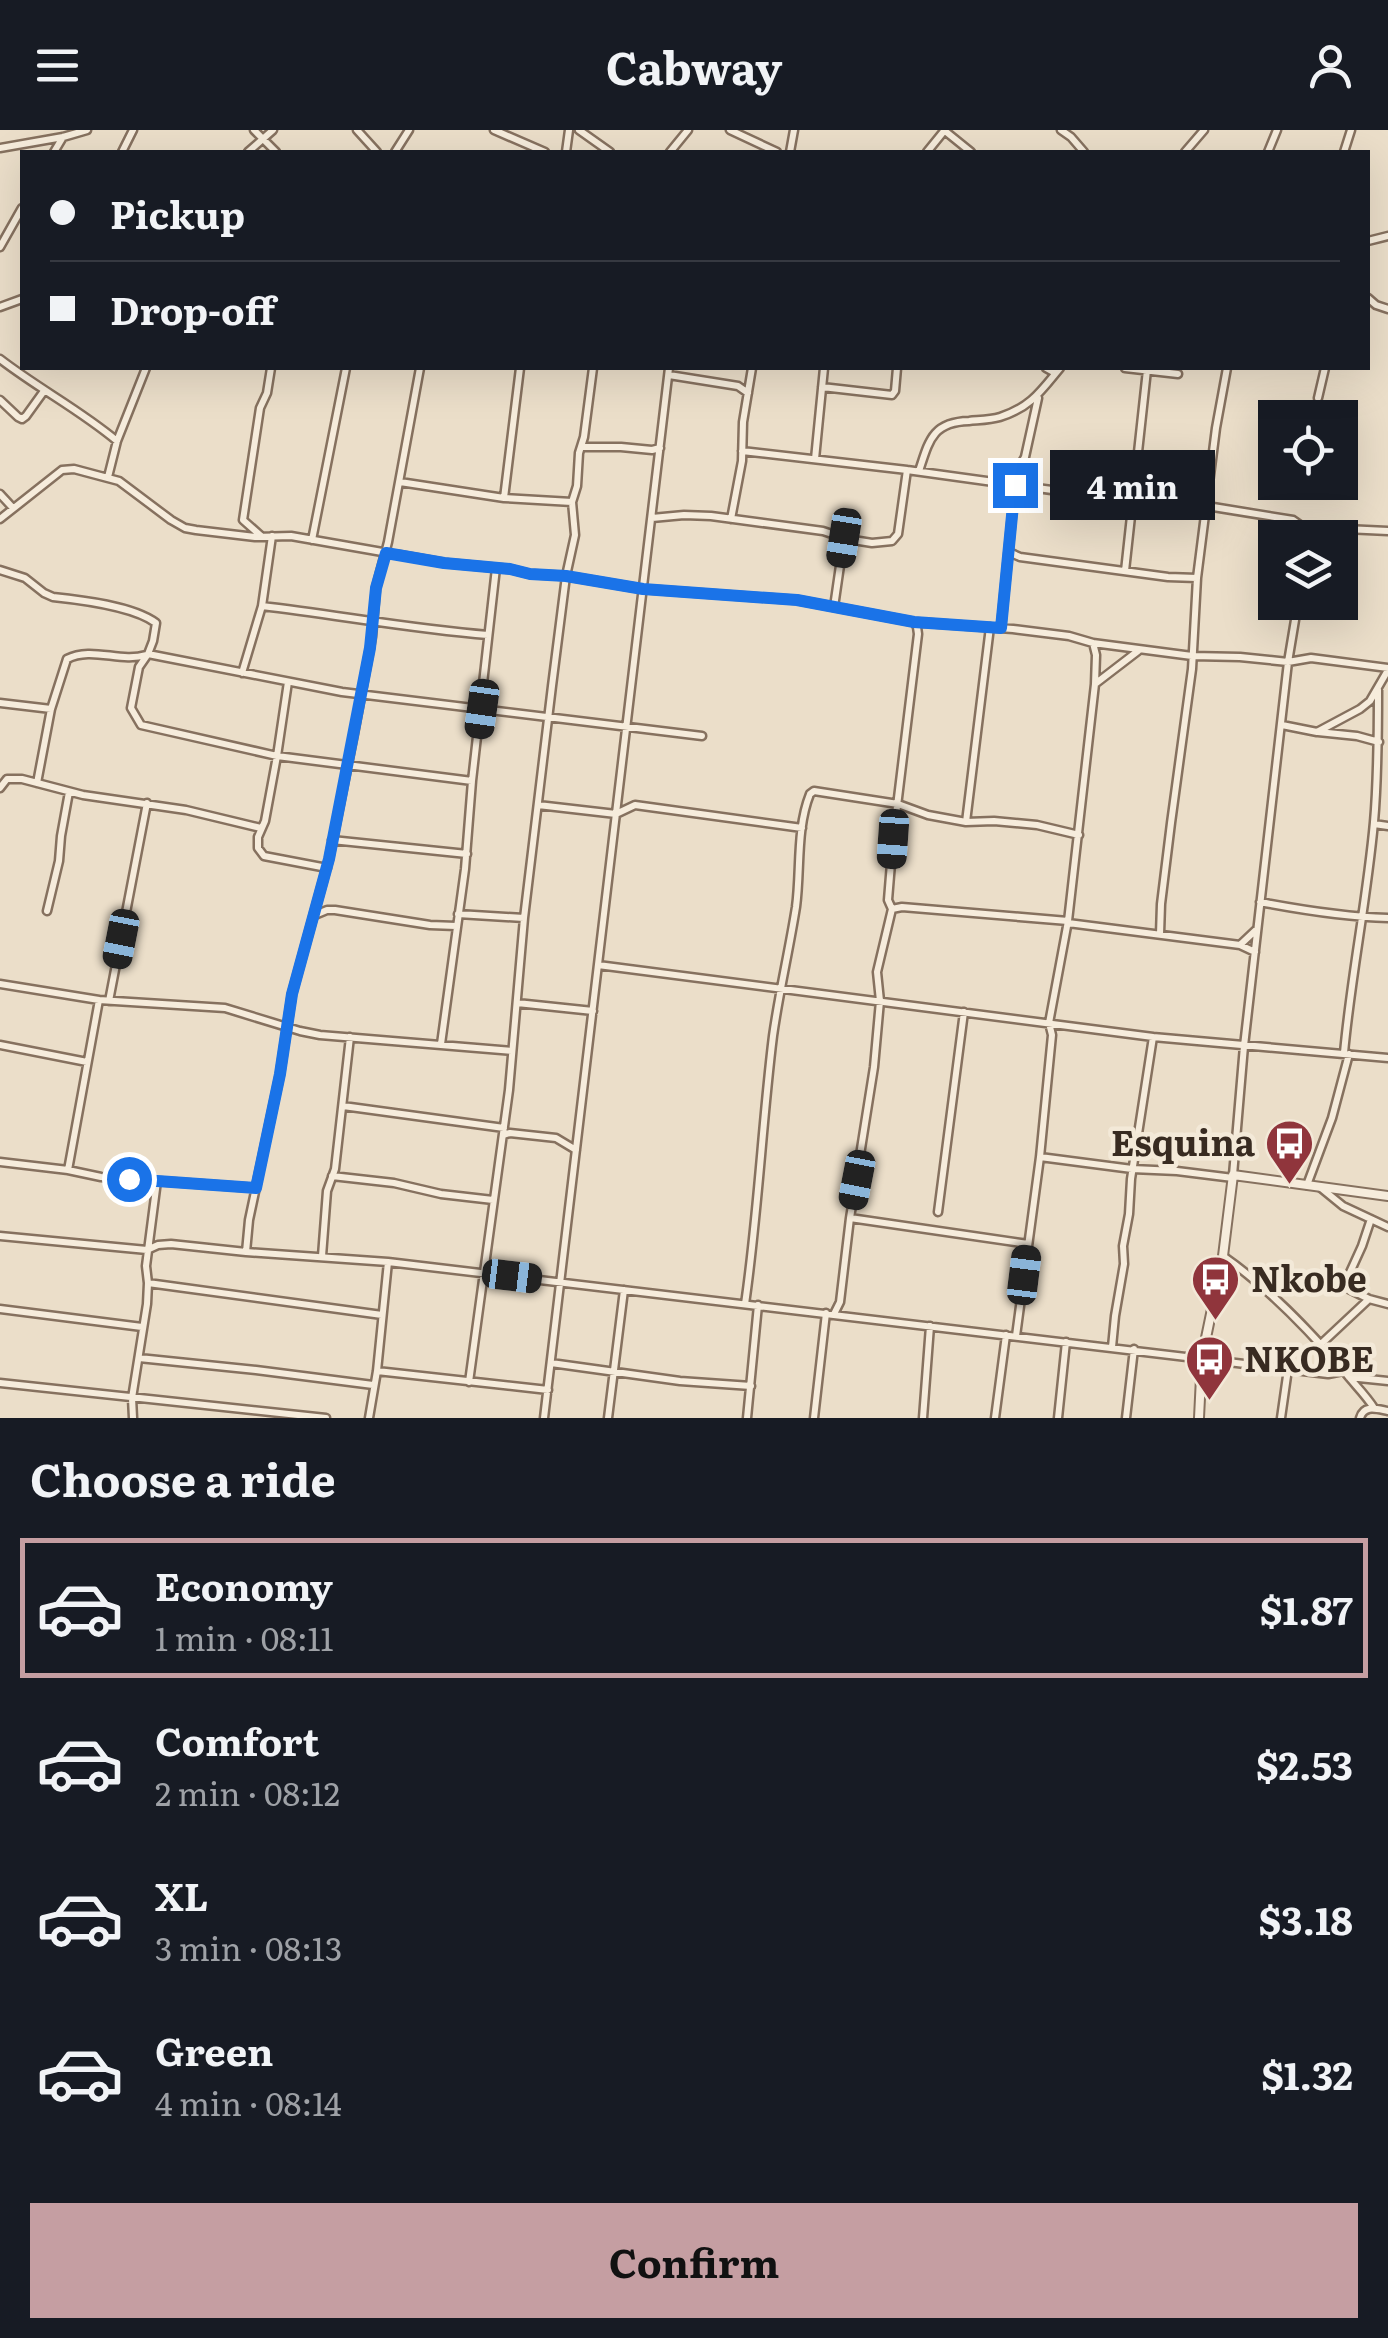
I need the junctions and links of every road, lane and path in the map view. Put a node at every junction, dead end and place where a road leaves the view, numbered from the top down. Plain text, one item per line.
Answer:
1 (29, 130) edge
2 (86, 130) edge
3 (254, 130) edge
4 (272, 130) edge
5 (357, 130) edge
6 (494, 130) edge
7 (579, 130) edge
8 (688, 130) edge
9 (730, 130) edge
10 (945, 130) edge
11 (1062, 130) edge
12 (1204, 130) edge
13 (62, 137) junction
14 (261, 140) junction
15 (24, 142) junction
16 (0, 148) edge
17 (55, 150) edge
18 (250, 150) edge
19 (274, 150) edge
20 (375, 150) edge
21 (539, 150) edge
22 (607, 150) edge
23 (672, 150) edge
24 (773, 150) edge
25 (929, 150) edge
26 (969, 150) edge
27 (1082, 150) edge
28 (1187, 150) edge
29 (20, 212) edge
30 (0, 247) edge
31 (0, 360) edge
32 (145, 370) edge
33 (271, 370) edge
34 (346, 370) edge
35 (420, 370) edge
36 (520, 370) edge
37 (593, 370) edge
38 (752, 370) edge
39 (824, 370) edge
40 (898, 370) edge
41 (1058, 370) edge
42 (1141, 370) edge
43 (1148, 370) edge
44 (1227, 370) edge
45 (1325, 370) edge
46 (669, 372) edge
47 (1178, 374) dead end
48 (750, 380) junction
49 (738, 386) junction
50 (822, 387) junction
51 (44, 391) junction
52 (748, 393) junction
53 (1038, 397) junction
54 (1318, 398) dead end
55 (0, 400) edge
56 (118, 441) junction
57 (581, 447) junction
58 (656, 449) junction
59 (742, 451) junction
60 (815, 459) junction
61 (907, 470) junction
62 (919, 471) junction
63 (108, 477) junction
64 (400, 482) junction
65 (1012, 484) junction
66 (0, 494) edge
67 (504, 498) junction
68 (1131, 501) junction
69 (572, 502) junction
70 (1207, 506) junction
71 (12, 507) junction
72 (652, 518) junction
73 (0, 519) edge
74 (731, 519) junction
75 (243, 520) junction
76 (1293, 520) edge
77 (1358, 529) edge
78 (1388, 531) edge
79 (229, 534) junction
80 (261, 536) junction
81 (272, 536) junction
82 (844, 538) junction
83 (312, 540) junction
84 (1008, 552) junction
85 (386, 553) junction
86 (496, 568) junction
87 (0, 570) edge
88 (1125, 571) junction
89 (566, 576) junction
90 (1197, 578) junction
91 (643, 589) junction
92 (262, 606) junction
93 (834, 606) junction
94 (1295, 620) edge
95 (914, 622) junction
96 (372, 623) junction
97 (990, 626) junction
98 (1001, 628) junction
99 (488, 635) junction
100 (1093, 643) junction
101 (1138, 650) junction
102 (148, 654) junction
103 (1192, 656) junction
104 (1288, 662) junction
105 (1388, 669) edge
106 (242, 673) junction
107 (288, 682) junction
108 (1095, 684) junction
109 (1378, 690) junction
110 (361, 694) junction
111 (0, 703) edge
112 (51, 709) junction
113 (482, 709) junction
114 (549, 719) junction
115 (1282, 725) junction
116 (627, 727) junction
117 (1317, 732) junction
118 (702, 736) dead end
119 (1378, 742) junction
120 (277, 756) junction
121 (347, 766) junction
122 (472, 781) junction
123 (37, 783) junction
124 (0, 788) edge
125 (69, 792) junction
126 (147, 803) junction
127 (898, 804) junction
128 (538, 805) junction
129 (616, 814) junction
130 (966, 822) junction
131 (1374, 824) junction
132 (1388, 826) edge
133 (260, 828) junction
134 (803, 828) junction
135 (1080, 835) junction
136 (332, 840) junction
137 (466, 854) junction
138 (327, 868) junction
139 (889, 892) junction
140 (318, 902) junction
141 (1260, 902) junction
142 (1278, 906) junction
143 (902, 907) junction
144 (892, 909) junction
145 (327, 910) junction
146 (47, 911) dead end
147 (458, 914) junction
148 (1258, 914) junction
149 (314, 916) junction
150 (524, 918) junction
151 (1361, 918) junction
152 (1388, 918) edge
153 (1068, 922) junction
154 (456, 926) junction
155 (1256, 929) junction
156 (1160, 934) junction
157 (1240, 945) junction
158 (1255, 952) junction
159 (598, 964) junction
160 (0, 987) edge
161 (781, 988) junction
162 (99, 1000) junction
163 (109, 1001) junction
164 (880, 1001) junction
165 (516, 1002) junction
166 (593, 1011) junction
167 (964, 1012) junction
168 (1049, 1023) junction
169 (286, 1027) junction
170 (350, 1037) junction
171 (1152, 1037) junction
172 (441, 1044) junction
173 (0, 1045) edge
174 (1244, 1046) junction
175 (512, 1051) junction
176 (1347, 1054) junction
177 (1388, 1058) edge
178 (87, 1062) junction
179 (342, 1106) junction
180 (503, 1131) junction
181 (576, 1150) junction
182 (1040, 1158) junction
183 (0, 1162) edge
184 (1132, 1169) junction
185 (68, 1170) junction
186 (332, 1176) junction
187 (1233, 1176) junction
188 (157, 1181) junction
189 (1307, 1184) junction
190 (1320, 1187) junction
191 (256, 1188) junction
192 (1388, 1196) edge
193 (494, 1200) junction
194 (938, 1212) dead end
195 (850, 1218) junction
196 (1371, 1220) junction
197 (1388, 1227) edge
198 (0, 1236) edge
199 (1028, 1244) junction
200 (148, 1250) junction
201 (246, 1252) junction
202 (322, 1256) junction
203 (1223, 1256) junction
204 (388, 1262) junction
205 (483, 1272) junction
206 (148, 1282) junction
207 (560, 1282) junction
208 (624, 1290) junction
209 (1369, 1299) junction
210 (840, 1302) junction
211 (746, 1304) junction
212 (1388, 1304) edge
213 (758, 1306) junction
214 (0, 1309) edge
215 (382, 1314) junction
216 (830, 1314) junction
217 (849, 1316) junction
218 (930, 1326) junction
219 (142, 1327) junction
220 (1006, 1334) junction
221 (1016, 1336) junction
222 (1066, 1342) junction
223 (1321, 1344) junction
224 (1112, 1347) junction
225 (1134, 1349) junction
226 (140, 1358) junction
227 (1202, 1358) junction
228 (551, 1362) junction
229 (1288, 1369) junction
230 (378, 1370) junction
231 (614, 1370) junction
232 (1346, 1374) junction
233 (1370, 1378) junction
234 (1388, 1381) edge
235 (469, 1382) junction
236 (0, 1384) edge
237 (373, 1386) junction
238 (751, 1386) junction
239 (548, 1390) junction
240 (1365, 1394) junction
241 (132, 1398) junction
242 (1374, 1408) junction
243 (1388, 1411) edge
244 (133, 1418) edge
245 (326, 1418) edge
246 (369, 1418) edge
247 (544, 1418) edge
248 (608, 1418) edge
249 (747, 1418) edge
250 (814, 1418) edge
251 (923, 1418) edge
252 (994, 1418) edge
253 (1058, 1418) edge
254 (1126, 1418) edge
255 (1200, 1418) edge
256 (1281, 1418) edge
257 (1360, 1418) edge

1 - 15 street
2 - 13 street
3 - 14 street
4 - 14 street
5 - 20 street
6 - 21 street
7 - 22 street
8 - 23 street
9 - 24 street
10 - 25 street
10 - 26 street
11 - 27 street
12 - 28 street
13 - 15 street
13 - 17 street
14 - 18 street
14 - 19 street
15 - 16 street
29 - 30 street
31 - 51 street
32 - 56 street
33 - 75 street
34 - 83 street
35 - 64 street
36 - 67 street
37 - 57 street
38 - 48 street
39 - 50 street
40 - 50 street
41 - 53 street
42 - 68 street
43 - 47 street
44 - 70 street
45 - 54 street
46 - 49 street
46 - 58 street
48 - 49 street
48 - 52 street
49 - 52 street
50 - 60 street
51 - 55 street
51 - 56 street
52 - 59 street
53 - 62 street
53 - 65 street
56 - 63 street
57 - 58 street
57 - 69 street
58 - 72 street
59 - 60 street
59 - 74 street
60 - 61 street
61 - 62 street
61 - 82 street
62 - 65 street
63 - 71 street
63 - 79 street
64 - 67 street
64 - 85 street
65 - 68 street
65 - 84 street
66 - 71 street
67 - 69 street
68 - 88 street
69 - 89 street
70 - 76 street
70 - 90 street
71 - 73 street
72 - 74 street
72 - 91 street
74 - 82 street
75 - 79 street
75 - 80 street
77 - 78 street
79 - 80 street
80 - 81 street
81 - 83 street
81 - 92 street
82 - 93 street
83 - 85 street
84 - 88 street
84 - 98 street
85 - 86 street
85 - 96 street
86 - 89 street
86 - 99 street
87 - 102 street
88 - 90 street
89 - 91 street
89 - 114 street
90 - 103 street
91 - 93 street
91 - 116 street
92 - 96 street
92 - 106 street
93 - 95 street
94 - 104 street
95 - 97 street
95 - 127 street
96 - 99 street
96 - 110 street
97 - 98 street
97 - 130 street
98 - 100 street
99 - 113 street
100 - 101 street
100 - 108 street
101 - 103 street
101 - 108 street
102 - 106 street
102 - 112 street
102 - 120 street
103 - 104 street
103 - 156 street
104 - 105 street
104 - 115 street
105 - 109 street
106 - 107 street
107 - 110 street
107 - 120 street
108 - 135 street
109 - 117 street
109 - 119 street
110 - 113 street
110 - 121 street
111 - 112 street
112 - 123 street
113 - 114 street
113 - 122 street
114 - 116 street
114 - 128 street
115 - 117 street
115 - 141 street
116 - 118 street
116 - 129 street
117 - 119 street
119 - 131 street
120 - 121 street
120 - 133 street
121 - 122 street
121 - 136 street
122 - 137 street
123 - 124 street
123 - 125 street
125 - 126 street
125 - 146 street
126 - 133 street
126 - 163 street
127 - 130 street
127 - 134 street
127 - 139 street
128 - 129 street
128 - 150 street
129 - 134 street
129 - 159 street
130 - 135 street
131 - 132 street
131 - 151 street
133 - 138 street
134 - 161 street
135 - 153 street
136 - 137 street
136 - 138 street
137 - 147 street
138 - 140 street
139 - 143 street
139 - 144 street
140 - 145 street
140 - 149 street
141 - 142 street
141 - 148 street
142 - 148 street
142 - 151 street
143 - 144 street
143 - 153 street
144 - 164 street
145 - 149 street
145 - 154 street
147 - 150 street
147 - 154 street
148 - 155 street
149 - 169 street
150 - 165 street
151 - 152 street
151 - 176 street
153 - 156 street
153 - 168 street
154 - 172 street
155 - 157 street
155 - 158 street
156 - 157 street
157 - 158 street
158 - 174 street
159 - 161 street
159 - 166 street
160 - 162 street
161 - 164 street
161 - 211 street
162 - 163 street
162 - 178 street
163 - 169 street
164 - 167 street
164 - 195 street
165 - 166 street
165 - 175 street
166 - 181 street
167 - 168 street
167 - 194 street
168 - 171 street
168 - 182 street
169 - 170 street
169 - 191 street
170 - 172 street
170 - 179 street
171 - 174 street
171 - 184 street
172 - 175 street
173 - 178 street
174 - 176 street
174 - 187 street
175 - 180 street
176 - 177 street
176 - 189 street
178 - 185 street
179 - 180 street
179 - 186 street
180 - 181 street
180 - 193 street
181 - 207 street
182 - 184 street
182 - 199 street
183 - 185 street
184 - 187 street
184 - 224 street
185 - 188 street
186 - 193 street
186 - 202 street
187 - 189 street
187 - 203 street
188 - 191 street
188 - 200 street
189 - 190 street
190 - 192 street
190 - 196 street
191 - 201 street
193 - 205 street
195 - 199 street
195 - 210 street
196 - 197 street
196 - 209 street
198 - 200 street
199 - 221 street
200 - 201 street
200 - 206 street
201 - 202 street
202 - 204 street
203 - 223 street
203 - 227 street
204 - 205 street
204 - 215 street
205 - 207 street
205 - 235 street
206 - 215 street
206 - 219 street
207 - 208 street
207 - 228 street
208 - 211 street
208 - 231 street
209 - 212 street
209 - 223 street
210 - 216 street
210 - 217 street
211 - 213 street
213 - 216 street
213 - 238 street
214 - 219 street
215 - 230 street
216 - 217 street
216 - 250 street
217 - 218 street
218 - 220 street
218 - 251 street
219 - 226 street
220 - 221 street
220 - 252 street
221 - 222 street
222 - 224 street
222 - 253 street
223 - 232 street
224 - 225 street
225 - 227 street
225 - 254 street
226 - 237 street
226 - 241 street
227 - 229 street
227 - 255 street
228 - 231 street
228 - 239 street
229 - 232 street
229 - 256 street
230 - 235 street
230 - 237 street
231 - 238 street
231 - 248 street
232 - 233 street
232 - 240 street
233 - 234 street
233 - 240 street
235 - 239 street
236 - 241 street
237 - 246 street
238 - 249 street
239 - 247 street
240 - 242 street
241 - 244 street
241 - 245 street
242 - 243 street
242 - 257 street

